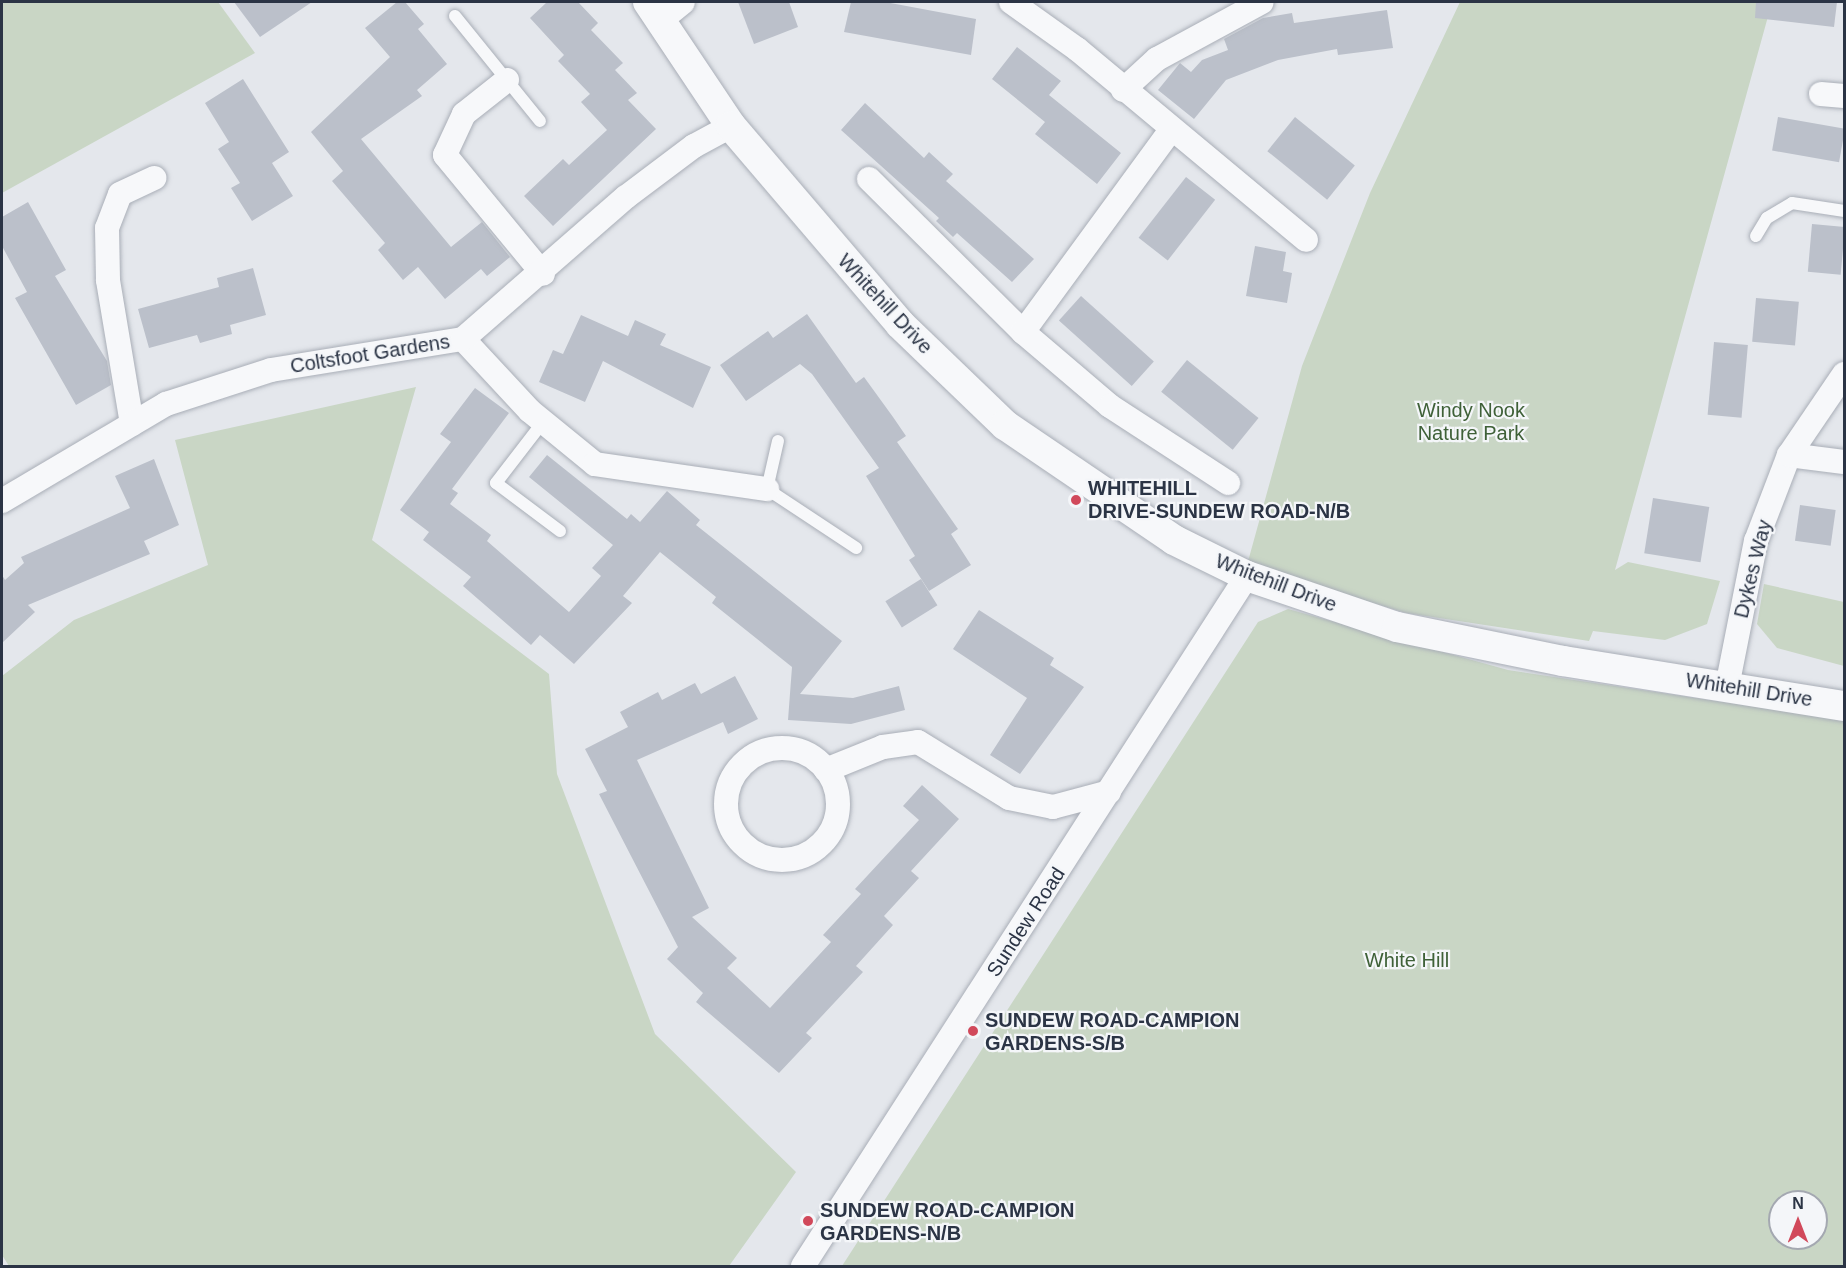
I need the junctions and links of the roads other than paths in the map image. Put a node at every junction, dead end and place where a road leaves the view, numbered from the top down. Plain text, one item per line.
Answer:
1 (1011, 2) edge
2 (1262, 2) edge
3 (664, 8) edge
4 (455, 16) dead end
5 (507, 81) junction
6 (1124, 90) junction
7 (540, 121) dead end
8 (731, 126) junction
9 (1171, 130) junction
10 (154, 178) dead end
11 (869, 179) dead end
12 (1845, 212) edge
13 (1756, 236) dead end
14 (1306, 240) dead end
15 (543, 274) junction
16 (1023, 332) junction
17 (463, 339) junction
18 (1845, 374) edge
19 (543, 422) junction
20 (132, 424) junction
21 (778, 441) dead end
22 (1789, 454) junction
23 (1845, 462) edge
24 (1228, 483) dead end
25 (767, 489) junction
26 (2, 501) edge
27 (560, 531) dead end
28 (856, 548) dead end
29 (1247, 576) junction
30 (1727, 687) junction
31 (1845, 706) edge
32 (826, 770) junction
33 (1109, 792) junction
34 (803, 1266) edge

1 - 6 street
2 - 6 street
3 - 8 street, Whitehill Drive
4 - 5 lane
5 - 7 lane
5 - 15 street
6 - 9 street
8 - 15 street, Coltsfoot Gardens
8 - 29 street, Whitehill Drive
9 - 14 street
9 - 16 street
10 - 20 street
11 - 16 street
12 - 13 lane
15 - 17 street, Coltsfoot Gardens
16 - 24 street
17 - 19 street
17 - 20 street, Coltsfoot Gardens
18 - 22 street, Dykes Way
19 - 25 street
19 - 27 lane
20 - 26 street, Coltsfoot Gardens
21 - 25 lane
22 - 23 street
22 - 30 street, Dykes Way
25 - 28 lane
29 - 30 street, Whitehill Drive
29 - 33 street, Sundew Road
30 - 31 street, Whitehill Drive
32 - 32 street
32 - 33 street
33 - 34 street, Sundew Road

